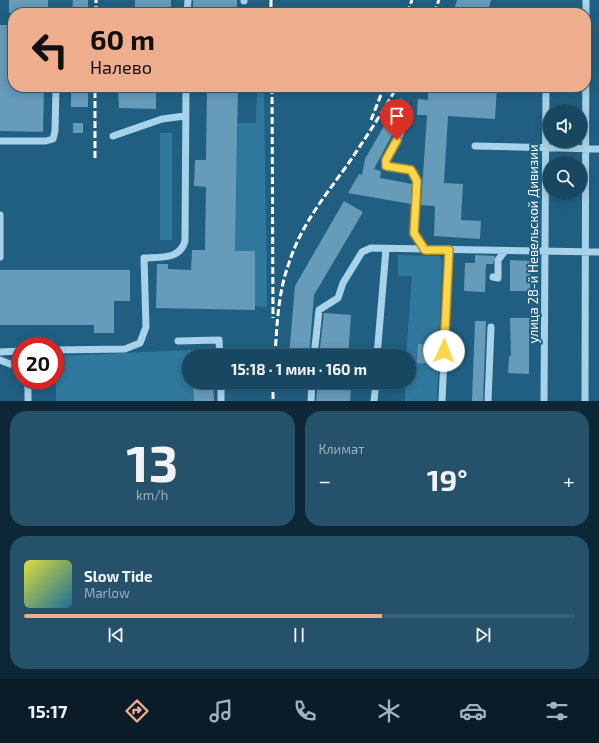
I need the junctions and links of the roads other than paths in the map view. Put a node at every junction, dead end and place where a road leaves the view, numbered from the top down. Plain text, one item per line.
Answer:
1 (56, 92) edge
2 (186, 92) edge
3 (546, 92) edge
4 (586, 92) edge
5 (546, 104) edge
6 (185, 116) junction
7 (402, 130) dead end
8 (113, 136) dead end
9 (0, 141) edge
10 (476, 146) dead end
11 (543, 147) edge
12 (546, 148) edge
13 (566, 148) edge
14 (586, 149) junction
15 (599, 149) edge
16 (0, 215) edge
17 (386, 249) junction
18 (425, 250) junction
19 (449, 250) junction
20 (505, 251) junction
21 (545, 252) junction
22 (585, 252) junction
23 (599, 252) edge
24 (0, 257) edge
25 (493, 277) dead end
26 (491, 327) dead end
27 (178, 341) dead end
28 (220, 349) edge
29 (315, 349) edge
30 (379, 349) edge
31 (64, 350) edge
32 (12, 351) edge
33 (0, 352) edge
34 (0, 360) edge
35 (12, 364) edge
36 (28, 389) edge
37 (221, 389) edge
38 (312, 389) edge
39 (375, 389) edge
40 (28, 401) edge
41 (221, 401) edge
42 (311, 401) edge
43 (374, 401) edge
44 (442, 401) edge
45 (488, 401) edge
46 (544, 401) edge
47 (584, 401) edge

1 - 9 street
2 - 6 street
3 - 5 street, улица 28-й Невельской Дивизии
4 - 14 street
6 - 8 street
6 - 31 street
7 - 18 street
10 - 11 street
12 - 21 street, улица 28-й Невельской Дивизии
13 - 14 street
14 - 15 street
14 - 22 street
16 - 24 street
17 - 18 street
17 - 29 street
17 - 30 street
18 - 19 street
19 - 20 street
19 - 44 street
20 - 21 street
20 - 25 street
21 - 22 street
21 - 46 street, улица 28-й Невельской Дивизии
22 - 23 street
22 - 47 street
26 - 45 street
27 - 28 street
32 - 33 street
34 - 35 street
36 - 40 street
37 - 41 street
38 - 42 street
39 - 43 street

